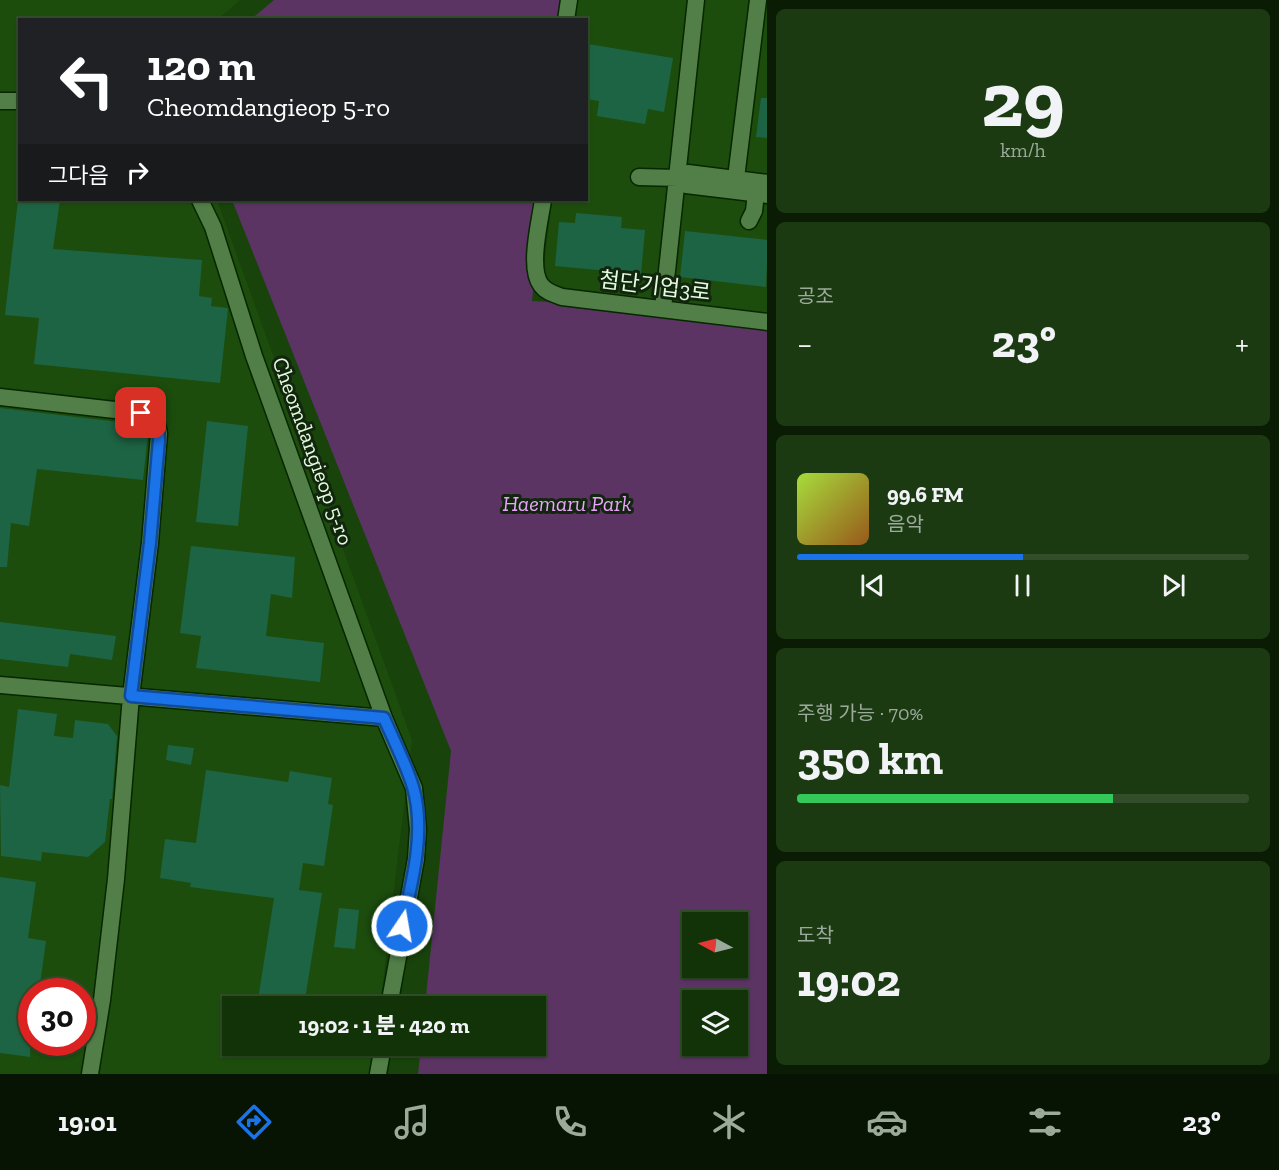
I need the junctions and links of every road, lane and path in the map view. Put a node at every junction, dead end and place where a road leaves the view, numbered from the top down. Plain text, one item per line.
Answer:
1 (569, 0) edge
2 (696, 0) edge
3 (758, 0) edge
4 (566, 18) edge
5 (0, 101) edge
6 (18, 101) edge
7 (639, 177) dead end
8 (678, 178) junction
9 (736, 178) junction
10 (764, 191) edge
11 (200, 201) edge
12 (543, 201) edge
13 (749, 222) dead end
14 (663, 309) junction
15 (767, 322) edge
16 (0, 397) edge
17 (0, 685) edge
18 (131, 696) junction
19 (384, 718) junction
20 (391, 996) edge
21 (381, 1056) edge
22 (90, 1074) edge
23 (378, 1074) edge

1 - 4 street
2 - 8 street
3 - 9 street
5 - 6 street
7 - 8 street
8 - 9 street
8 - 10 street
8 - 14 street
9 - 10 street
10 - 13 street
11 - 19 street, Cheomdangieop 5-ro
12 - 14 street, 첨단기업3로
14 - 15 street, 첨단기업3로
16 - 18 street
17 - 18 street
18 - 19 street
18 - 22 street
19 - 20 street, Cheomdangieop 5-ro
21 - 23 street

